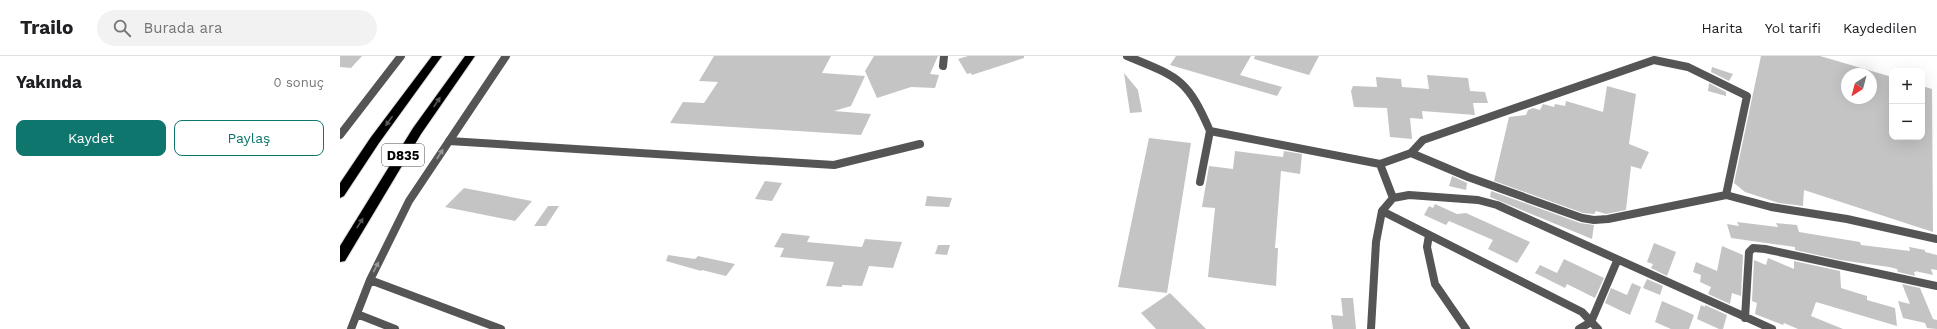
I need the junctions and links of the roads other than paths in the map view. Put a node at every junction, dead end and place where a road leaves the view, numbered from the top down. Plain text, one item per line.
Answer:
1 (401, 56) edge
2 (436, 56) edge
3 (470, 56) edge
4 (506, 56) edge
5 (944, 56) edge
6 (1127, 56) edge
7 (943, 66) dead end
8 (1210, 131) junction
9 (340, 135) edge
10 (449, 140) junction
11 (920, 144) dead end
12 (1412, 153) junction
13 (1380, 164) junction
14 (1200, 182) dead end
15 (340, 193) edge
16 (1726, 194) junction
17 (1392, 198) junction
18 (1382, 211) junction
19 (1429, 235) junction
20 (1937, 239) edge
21 (340, 257) edge
22 (1617, 261) junction
23 (370, 280) junction
24 (1937, 286) edge
25 (357, 314) junction
26 (1745, 318) junction
27 (1591, 322) junction
28 (351, 329) edge
29 (395, 329) edge
30 (501, 329) edge
31 (1371, 329) edge
32 (1466, 329) edge
33 (1579, 329) edge
34 (1598, 329) edge
35 (1772, 329) edge

1 - 9 street
2 -> 15 highway, D835
21 -> 3 highway, D835
4 - 10 street
5 - 7 street
6 - 8 street
8 - 13 street
8 - 14 street
10 - 11 street
23 -> 10 street
12 - 13 street
12 - 16 street
12 - 16 street
13 - 17 street
16 - 20 street
17 - 18 street
17 - 22 street
18 - 19 street
18 - 31 street
19 - 27 street
19 - 32 street
22 - 26 street
22 - 27 street
23 - 25 street
23 - 30 street
24 - 26 street
25 - 28 street
25 - 29 street
26 - 35 street
27 - 33 street
27 - 34 street

